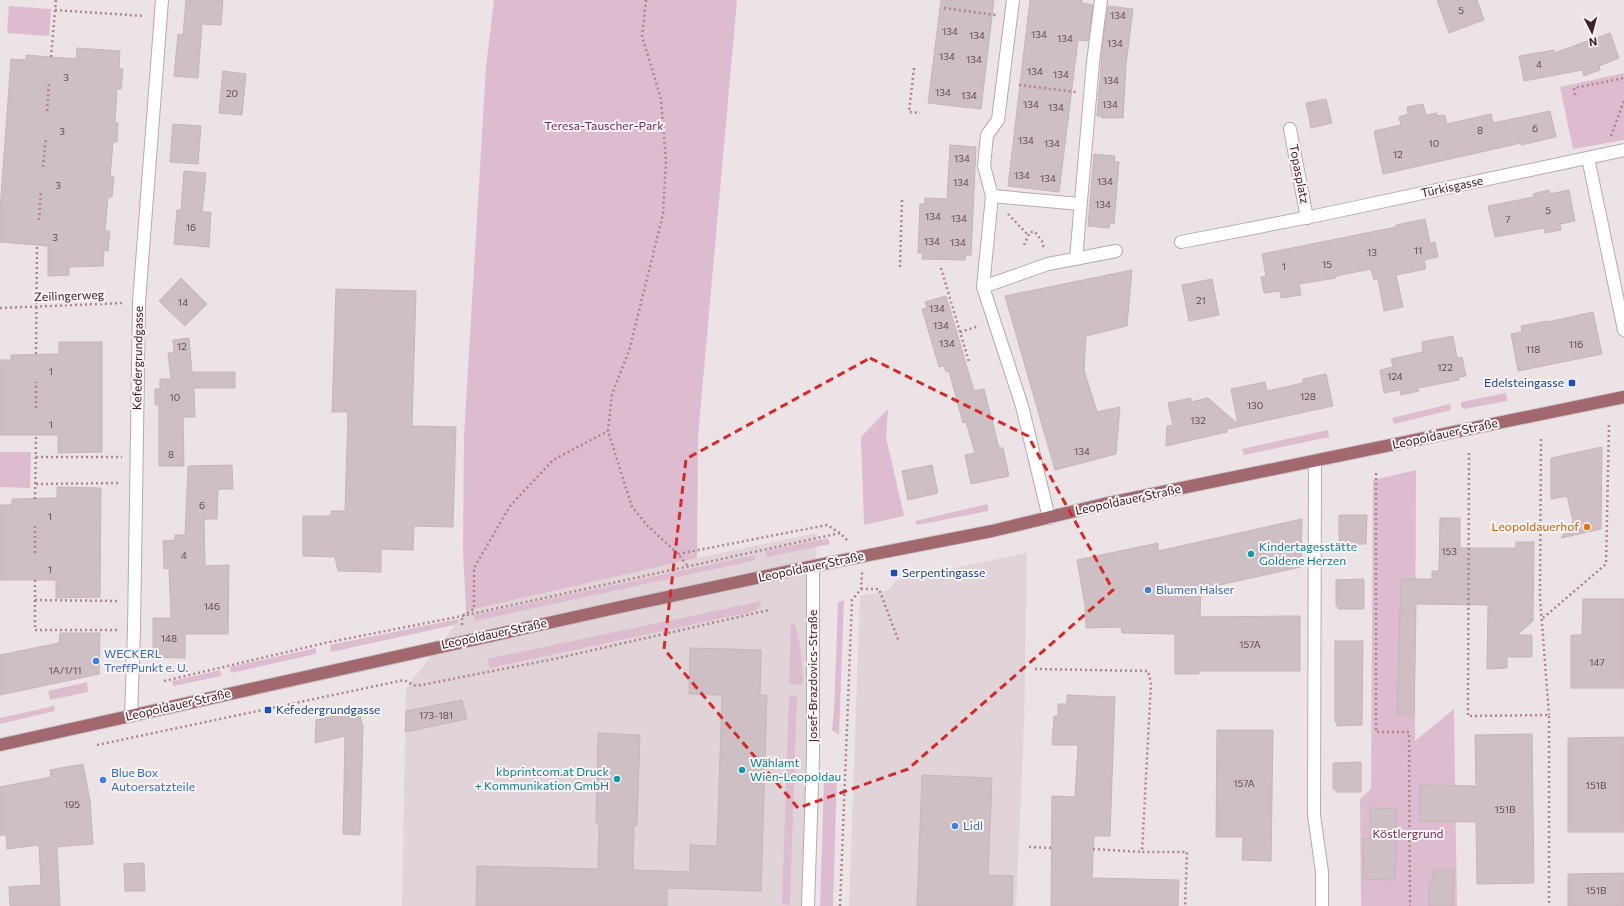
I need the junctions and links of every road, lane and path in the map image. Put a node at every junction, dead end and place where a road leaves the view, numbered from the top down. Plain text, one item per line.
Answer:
1 (56, 0) edge
2 (162, 0) edge
3 (646, 0) edge
4 (1013, 0) edge
5 (1101, 0) edge
6 (944, 8) dead end
7 (55, 10) junction
8 (1011, 16) junction
9 (161, 18) junction
10 (51, 57) dead end
11 (914, 68) dead end
12 (1624, 78) edge
13 (1002, 83) junction
14 (50, 84) dead end
15 (1090, 94) junction
16 (1575, 95) dead end
17 (1624, 101) edge
18 (47, 111) dead end
19 (920, 112) dead end
20 (1290, 129) dead end
21 (46, 137) dead end
22 (1609, 140) dead end
23 (1624, 150) edge
24 (1588, 158) junction
25 (43, 167) dead end
26 (41, 191) dead end
27 (992, 196) junction
28 (902, 200) dead end
29 (1080, 204) junction
30 (1311, 217) junction
31 (39, 220) dead end
32 (1181, 242) dead end
33 (37, 245) dead end
34 (1024, 245) dead end
35 (1116, 251) dead end
36 (1076, 259) junction
37 (1048, 264) junction
38 (903, 266) dead end
39 (941, 268) dead end
40 (984, 287) junction
41 (139, 302) junction
42 (36, 306) junction
43 (0, 308) edge
44 (1624, 330) edge
45 (36, 354) dead end
46 (969, 362) dead end
47 (36, 382) dead end
48 (1624, 396) edge
49 (36, 408) dead end
50 (1609, 425) dead end
51 (608, 431) junction
52 (36, 435) dead end
53 (1541, 439) dead end
54 (1469, 454) dead end
55 (36, 457) junction
56 (136, 458) junction
57 (1315, 462) junction
58 (1376, 473) dead end
59 (136, 483) junction
60 (36, 484) junction
61 (36, 499) dead end
62 (1049, 518) junction
63 (35, 526) dead end
64 (35, 553) dead end
65 (678, 554) junction
66 (687, 566) junction
67 (813, 566) junction
68 (35, 580) dead end
69 (35, 600) junction
70 (134, 601) junction
71 (770, 610) dead end
72 (462, 616) junction
73 (1542, 619) junction
74 (134, 630) junction
75 (462, 641) junction
76 (899, 642) dead end
77 (1035, 669) dead end
78 (164, 681) dead end
79 (1549, 715) junction
80 (131, 716) junction
81 (0, 745) edge
82 (97, 745) dead end
83 (1029, 847) dead end
84 (1052, 848) dead end
85 (1093, 849) dead end
86 (1142, 852) junction
87 (808, 906) edge
88 (840, 906) edge
89 (1185, 906) edge
90 (1322, 906) edge
91 (1410, 906) edge
92 (1549, 906) edge

1 - 7 path
2 - 9 street, Kefedergrundgasse
3 - 51 path
4 - 8 street
5 - 15 street
6 - 8 path
7 - 9 path
7 - 10 path
8 - 13 street
9 - 41 street, Kefedergrundgasse
11 - 19 path
12 - 16 path
13 - 15 path
13 - 27 street
14 - 18 path
15 - 29 street
17 - 22 path
20 - 30 street, Topasplatz
21 - 25 path
23 - 24 street, Türkisgasse
24 - 30 street, Türkisgasse
24 - 44 street
26 - 31 path
27 - 29 street
27 - 40 street
28 - 38 path
29 - 36 street
30 - 32 street, Topasplatz
33 - 42 path
34 - 37 path
35 - 36 street
36 - 37 street
37 - 40 street
39 - 46 path
40 - 62 street
41 - 42 path, Zeilingerweg
41 - 56 street, Kefedergrundgasse
42 - 43 path, Zeilingerweg
42 - 45 path
47 - 49 path
48 - 57 main road, Leopoldauer Straße
50 - 73 path
51 - 65 path
51 - 72 path
52 - 55 path
53 - 73 path
54 - 79 path
55 - 56 path
55 - 60 path
56 - 59 street, Kefedergrundgasse
57 - 62 main road, Leopoldauer Straße
57 - 90 street
58 - 91 path
59 - 60 path
59 - 70 street, Kefedergrundgasse
60 - 61 path
62 - 67 main road, Leopoldauer Straße
63 - 64 path
65 - 66 path
65 - 66 path
66 - 72 path
67 - 75 main road, Leopoldauer Straße
67 - 87 street, Josef-Brazdovics-Straße
68 - 69 path
69 - 70 path
69 - 74 path
70 - 74 street, Kefedergrundgasse
71 - 82 path
72 - 75 path
72 - 78 path
73 - 79 path
74 - 80 street, Kefedergrundgasse
75 - 80 main road, Leopoldauer Straße
76 - 88 path
77 - 86 path
79 - 92 path
80 - 81 main road, Leopoldauer Straße
83 - 84 path
85 - 86 path
86 - 89 path

